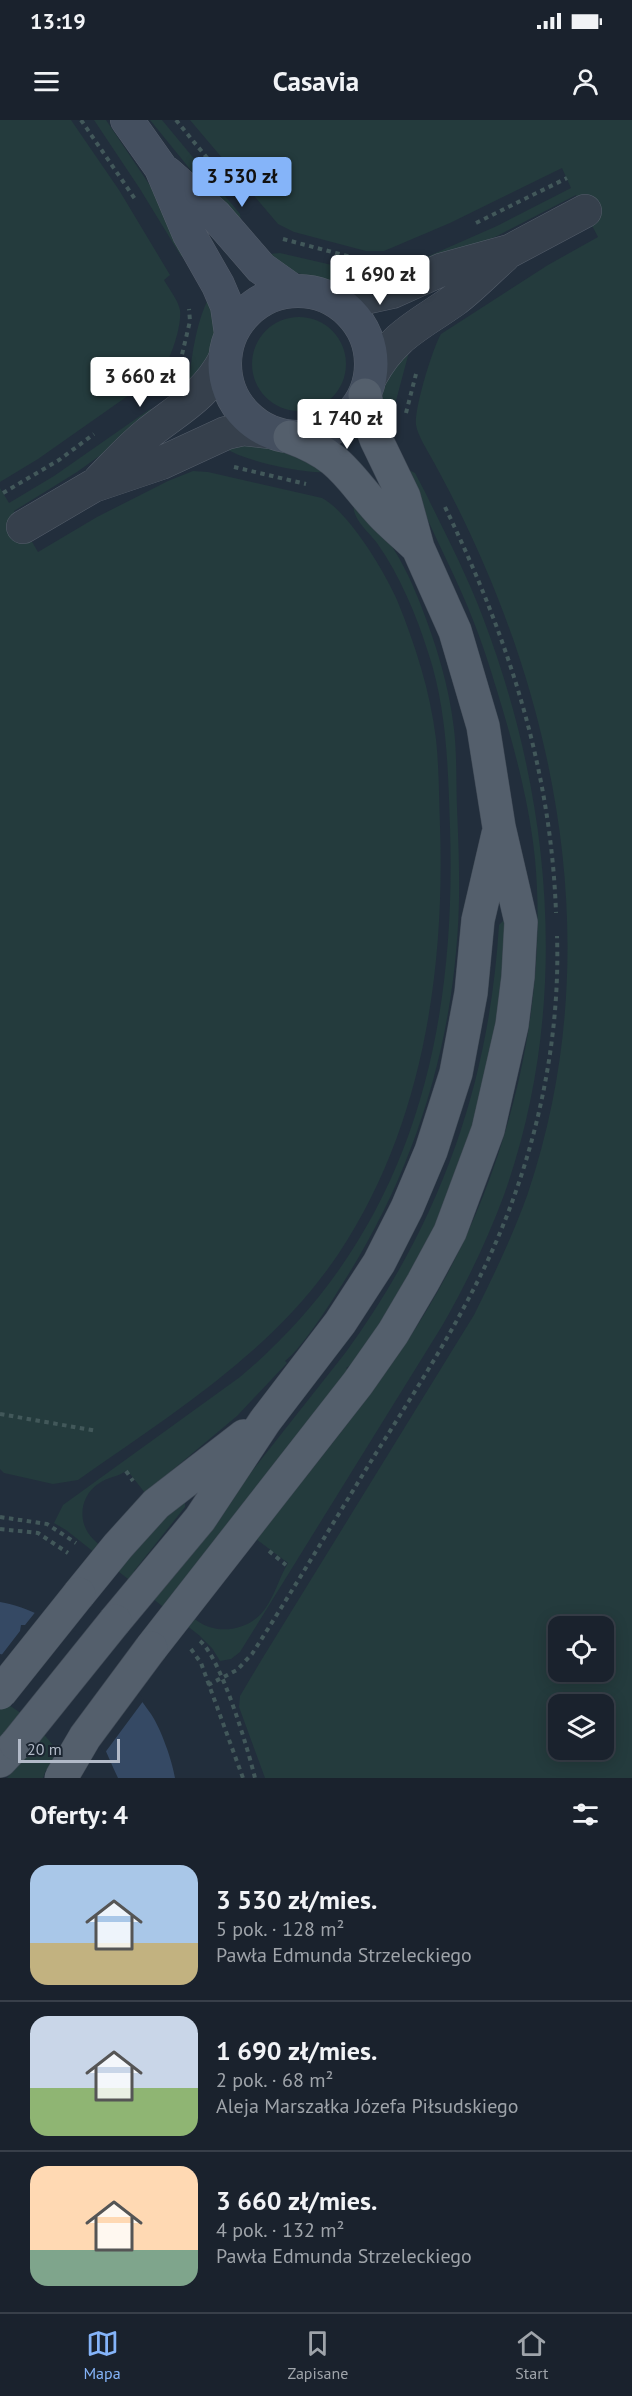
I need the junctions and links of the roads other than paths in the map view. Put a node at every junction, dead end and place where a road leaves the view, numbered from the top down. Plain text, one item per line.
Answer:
1 (127, 120) edge
2 (161, 168) junction
3 (585, 211) dead end
4 (510, 251) junction
5 (292, 290) junction
6 (330, 297) junction
7 (228, 346) junction
8 (368, 385) junction
9 (280, 435) junction
10 (93, 486) junction
11 (23, 527) dead end
12 (418, 548) junction
13 (500, 827) junction
14 (265, 1421) junction
15 (0, 1693) edge
16 (8, 1752) edge
17 (62, 1778) edge

1 - 2 main road
2 - 5 main road
2 - 7 main road
3 - 4 street
4 - 6 street
4 - 8 street
5 - 6 main road
5 - 7 main road
6 - 8 main road
7 - 9 main road
7 - 10 street
8 - 9 main road
8 - 12 main road
9 - 10 street
9 - 12 main road
10 - 11 street
12 - 13 main road
13 - 14 main road
13 - 17 main road, bridge
14 - 15 main road, bridge
14 - 16 main road, bridge

